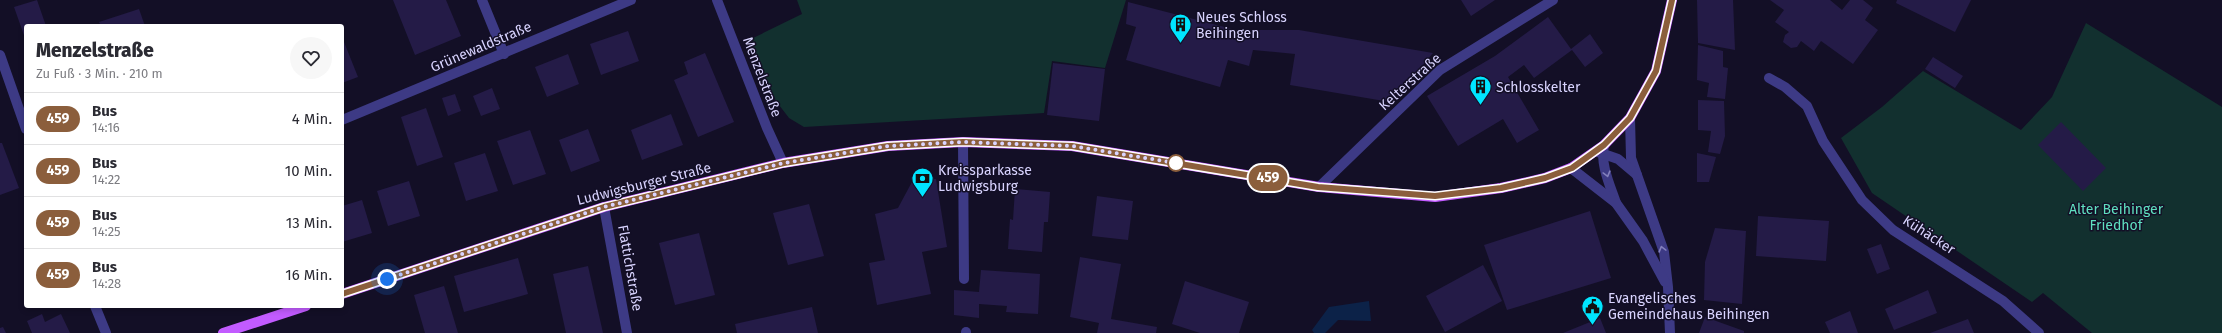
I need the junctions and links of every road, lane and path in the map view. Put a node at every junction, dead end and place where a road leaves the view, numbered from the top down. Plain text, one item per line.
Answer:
1 (482, 0) edge
2 (631, 0) edge
3 (717, 0) edge
4 (1552, 0) edge
5 (1672, 0) edge
6 (504, 54) junction
7 (0, 56) edge
8 (1769, 78) dead end
9 (4, 84) edge
10 (1630, 118) junction
11 (344, 119) edge
12 (24, 125) edge
13 (963, 142) junction
14 (1601, 150) junction
15 (784, 163) junction
16 (1572, 168) junction
17 (1637, 175) junction
18 (1318, 187) junction
19 (1616, 202) junction
20 (604, 207) junction
21 (964, 279) dead end
22 (1668, 287) junction
23 (344, 293) edge
24 (96, 308) edge
25 (300, 308) edge
26 (106, 333) edge
27 (222, 333) edge
28 (627, 333) edge
29 (1670, 333) edge
30 (2039, 333) edge

1 - 6 street
2 - 6 street, Grünewaldstraße
3 - 15 street, Menzelstraße
4 - 18 street, Kelterstraße
5 - 10 main road, Ludwigsburger Straße
6 - 11 street, Grünewaldstraße
7 - 9 street
8 - 30 street, Kühäcker
9 - 12 street
10 - 14 main road, Ludwigsburger Straße
10 - 17 street
13 - 15 main road, Ludwigsburger Straße
13 - 18 main road, Ludwigsburger Straße
13 - 21 street
14 - 16 main road, Ludwigsburger Straße
14 - 17 street
14 -> 19 street
15 - 20 main road, Ludwigsburger Straße
16 - 18 main road, Ludwigsburger Straße
16 - 19 street
22 -> 17 street
19 - 22 street
20 - 23 main road, Ludwigsburger Straße
20 - 28 street, Flattichstraße
22 - 29 street
24 - 26 street
25 - 27 main road

